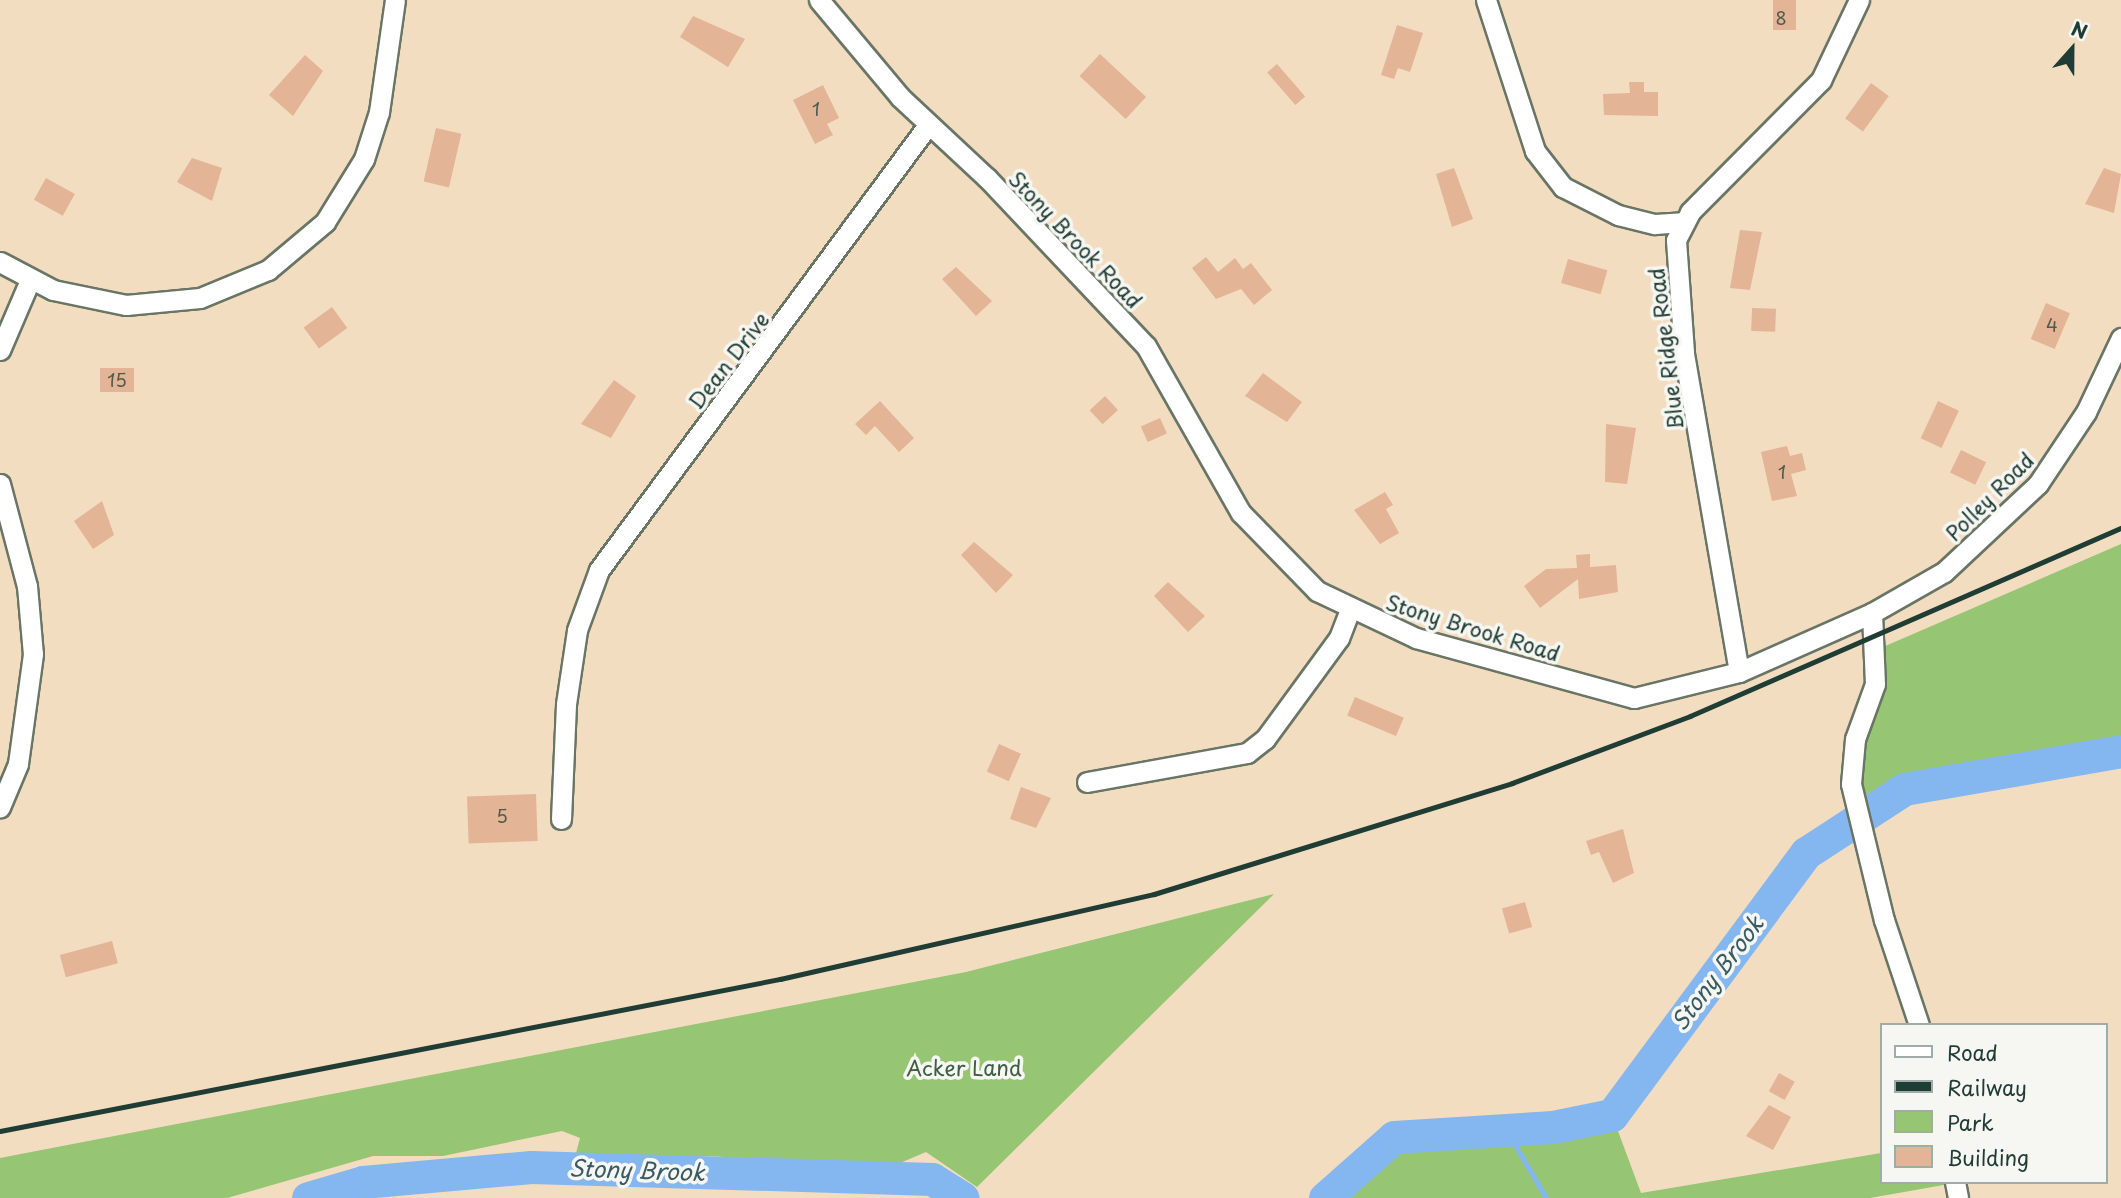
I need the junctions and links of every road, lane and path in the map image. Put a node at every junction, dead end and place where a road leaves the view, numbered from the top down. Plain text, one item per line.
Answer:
1 (395, 0) edge
2 (819, 0) edge
3 (1486, 0) edge
4 (1859, 0) edge
5 (928, 125) junction
6 (1682, 222) junction
7 (0, 262) edge
8 (30, 280) junction
9 (2121, 338) edge
10 (0, 350) edge
11 (0, 484) edge
12 (1350, 609) junction
13 (1872, 613) junction
14 (1739, 672) junction
15 (1087, 782) dead end
16 (0, 807) edge
17 (562, 819) dead end
18 (1918, 1023) edge

1 - 8 street
2 - 5 street, Stony Brook Road
3 - 6 street
4 - 6 street
5 - 12 street, Stony Brook Road
5 - 17 street, Dean Drive
6 - 14 street, Blue Ridge Road
7 - 8 street
8 - 10 street
9 - 13 street, Polley Road
11 - 16 street
12 - 14 street, Stony Brook Road
12 - 15 street
13 - 14 street, Stony Brook Road
13 - 18 street

